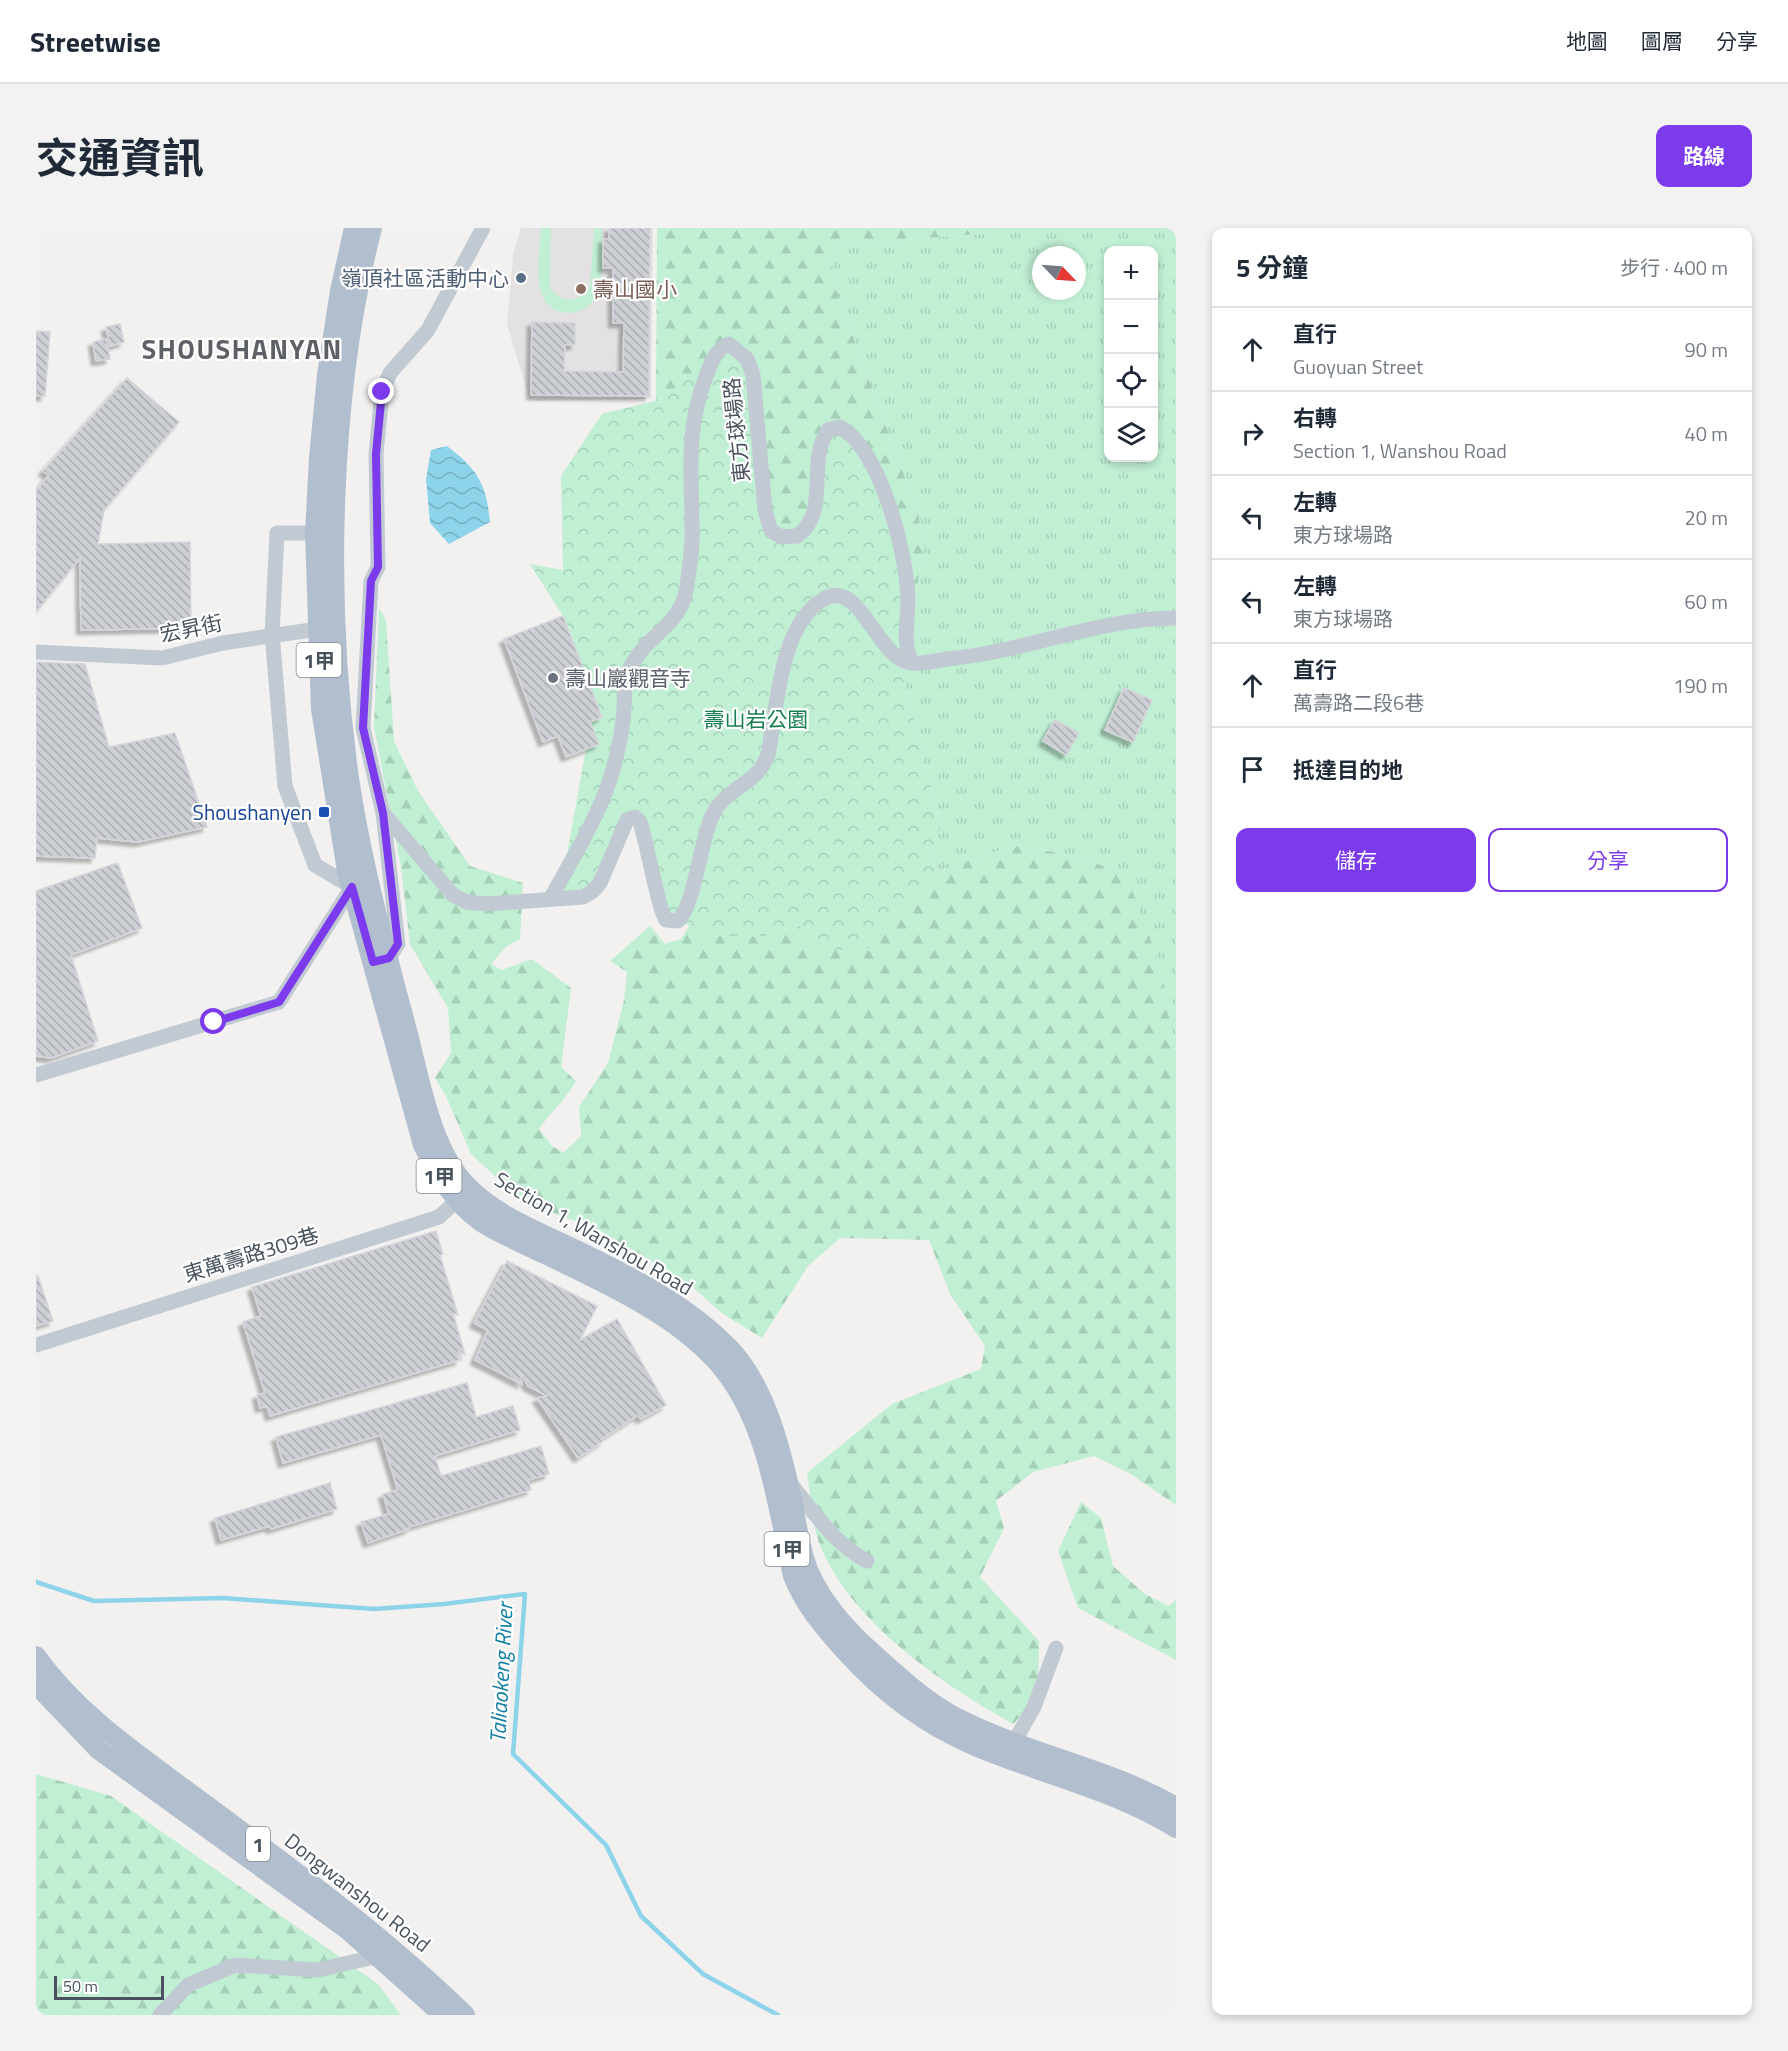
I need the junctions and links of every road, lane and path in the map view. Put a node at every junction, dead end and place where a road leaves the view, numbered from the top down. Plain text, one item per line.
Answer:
1 (354, 228) edge
2 (372, 228) edge
3 (483, 228) edge
4 (315, 533) junction
5 (1176, 618) edge
6 (318, 629) junction
7 (272, 634) junction
8 (36, 652) edge
9 (912, 663) junction
10 (383, 813) junction
11 (360, 885) junction
12 (551, 898) junction
13 (381, 960) junction
14 (36, 1076) edge
15 (463, 1194) junction
16 (36, 1345) edge
17 (780, 1483) junction
18 (867, 1561) dead end
19 (1056, 1648) dead end
20 (36, 1656) edge
21 (43, 1679) edge
22 (1014, 1742) junction
23 (1176, 1807) edge
24 (1176, 1828) edge
25 (378, 1956) junction
26 (160, 2015) edge
27 (443, 2015) edge
28 (465, 2015) edge

1 - 4 main road, Section 1, Wanshou Road / 1甲
2 - 11 main road, Section 1, Wanshou Road / 1甲
3 - 10 street
4 - 6 main road, Section 1, Wanshou Road / 1甲
4 - 7 street
5 - 9 street
6 - 7 street, 宏昇街
6 - 11 main road, Section 1, Wanshou Road / 1甲
7 - 8 street, 宏昇街
7 - 11 street
9 - 12 street
9 - 12 street, 東方球場路
10 - 12 street
10 - 13 street
11 - 13 main road, Section 1, Wanshou Road / 1甲
11 - 14 street
13 - 15 main road, Section 1, Wanshou Road / 1甲
15 - 16 street, 東萬壽路309巷
15 - 17 main road, Section 1, Wanshou Road / 1甲
17 - 18 street
17 - 22 main road, Section 1, Wanshou Road / 1甲
17 - 24 main road, Section 1, Wanshou Road / 1甲
19 - 22 street
20 - 21 main road, 1
21 - 25 main road, Dongwanshou Road / 1
21 - 28 main road, Dongwanshou Road / 1
22 - 23 main road, Section 1, Wanshou Road / 1甲
25 - 26 street
25 - 27 main road, Dongwanshou Road / 1

